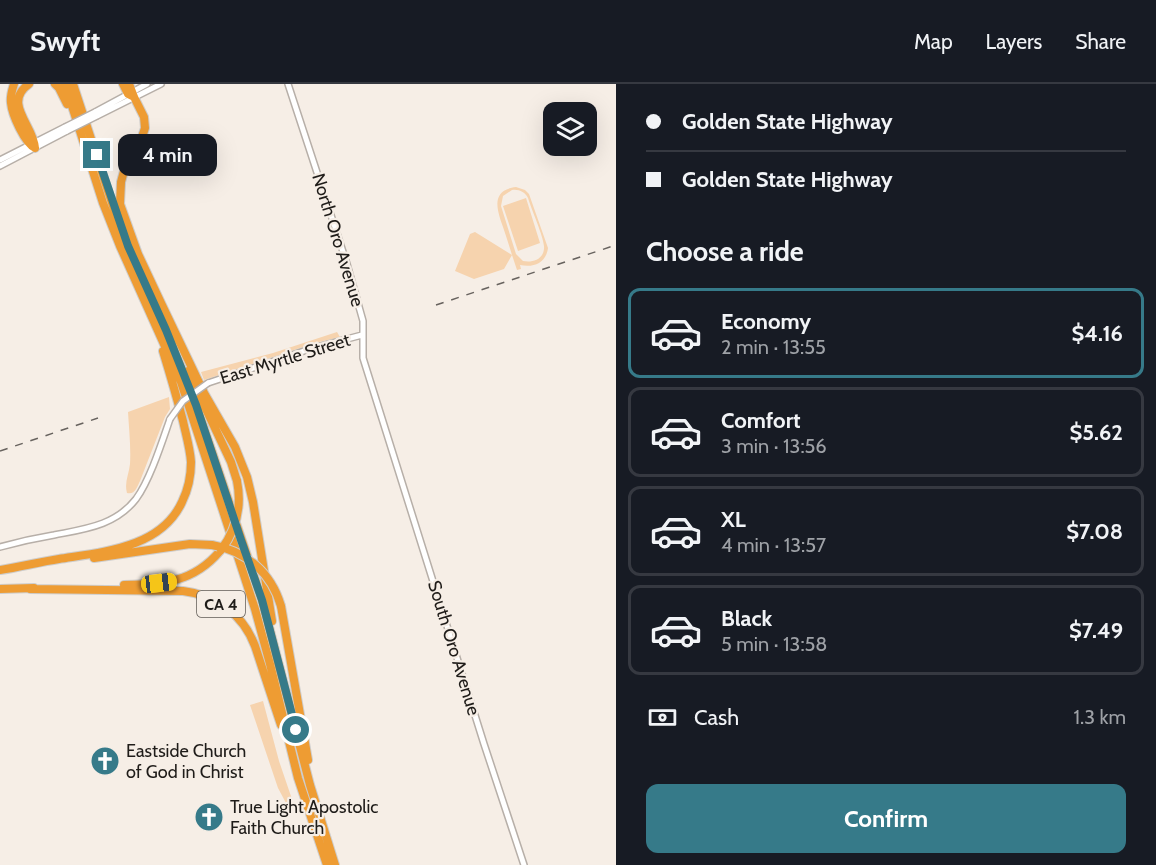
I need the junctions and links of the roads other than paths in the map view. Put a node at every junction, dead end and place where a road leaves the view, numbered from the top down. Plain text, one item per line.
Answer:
1 (14, 84) edge
2 (29, 84) edge
3 (55, 84) edge
4 (65, 84) edge
5 (73, 84) edge
6 (79, 84) edge
7 (123, 84) edge
8 (147, 84) edge
9 (161, 84) edge
10 (288, 84) edge
11 (131, 92) edge
12 (84, 118) junction
13 (84, 140) junction
14 (33, 145) junction
15 (0, 160) edge
16 (0, 166) edge
17 (157, 329) junction
18 (362, 335) junction
19 (173, 347) junction
20 (386, 431) joint
21 (0, 547) edge
22 (9, 568) junction
23 (0, 570) edge
24 (30, 589) junction
25 (0, 590) edge
26 (273, 640) junction
27 (298, 778) junction
28 (325, 834) junction
29 (327, 865) edge
30 (335, 865) edge
31 (524, 865) edge

1 - 14 highway
2 - 14 highway
3 - 13 highway
4 - 13 highway
5 - 12 highway
6 - 12 highway
7 - 11 highway
8 - 11 street
9 - 11 street
10 - 18 street, North Oro Avenue
11 - 14 street, bridge
11 - 26 highway
12 - 19 highway
13 - 17 highway
14 - 15 street
14 - 16 street
17 - 22 highway
17 - 27 highway
18 - 20 street, North Oro Avenue
18 - 21 street, East Myrtle Street, bridge
19 - 24 highway, bridge
19 - 26 highway
20 - 31 street, South Oro Avenue
22 - 23 highway, CA 4
22 - 28 highway, CA 4, bridge
24 - 25 highway, CA 4
24 - 27 highway, CA 4
26 - 28 highway
27 - 29 highway
28 - 30 highway

